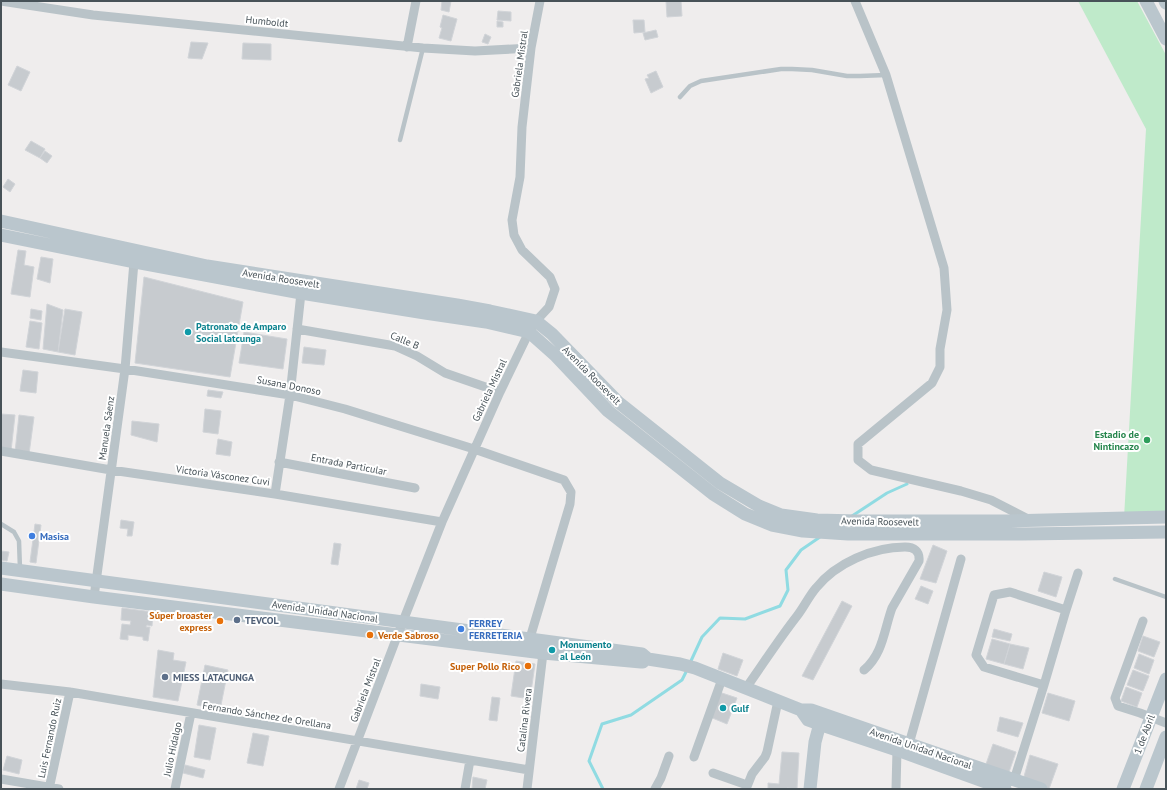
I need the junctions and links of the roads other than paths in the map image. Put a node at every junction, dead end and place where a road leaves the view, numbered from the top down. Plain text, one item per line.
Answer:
1 (416, 1) edge
2 (540, 1) edge
3 (855, 1) edge
4 (1146, 1) edge
5 (1, 2) edge
6 (1166, 38) edge
7 (407, 47) junction
8 (423, 48) junction
9 (531, 48) junction
10 (886, 75) junction
11 (680, 97) dead end
12 (400, 140) dead end
13 (1, 221) edge
14 (1, 235) edge
15 (134, 262) junction
16 (301, 293) junction
17 (533, 326) junction
18 (297, 329) junction
19 (1, 352) edge
20 (125, 369) junction
21 (500, 392) junction
22 (290, 395) junction
23 (474, 449) junction
24 (1, 451) edge
25 (279, 462) junction
26 (111, 470) junction
27 (415, 488) dead end
28 (275, 494) junction
29 (1166, 517) edge
30 (1031, 521) junction
31 (442, 522) junction
32 (1, 524) edge
33 (1011, 528) junction
34 (1166, 532) edge
35 (961, 559) dead end
36 (1, 568) edge
37 (20, 571) junction
38 (1078, 574) dead end
39 (1115, 579) dead end
40 (96, 581) junction
41 (1, 584) edge
42 (1166, 596) edge
43 (94, 597) junction
44 (1066, 610) junction
45 (1143, 621) dead end
46 (403, 622) junction
47 (398, 634) junction
48 (530, 638) junction
49 (543, 653) junction
50 (648, 659) junction
51 (864, 670) dead end
52 (716, 677) junction
53 (1166, 679) edge
54 (1, 684) edge
55 (1044, 685) junction
56 (746, 688) junction
57 (70, 692) junction
58 (778, 701) junction
59 (191, 713) junction
60 (1151, 717) junction
61 (821, 719) junction
62 (1166, 723) edge
63 (1166, 737) edge
64 (357, 741) junction
65 (903, 747) junction
66 (669, 756) dead end
67 (694, 756) dead end
68 (470, 760) junction
69 (529, 770) junction
70 (713, 773) dead end
71 (1, 779) edge
72 (1009, 785) edge
73 (1124, 786) edge
74 (746, 787) edge
75 (49, 788) edge
76 (1147, 788) edge
77 (59, 789) edge
78 (175, 789) edge
79 (339, 789) edge
80 (465, 789) edge
81 (527, 789) edge
82 (655, 789) edge
83 (810, 789) edge
84 (896, 789) edge
85 (1040, 789) edge

1 - 7 street
2 - 9 street, Gabriela Mistral
3 - 10 street
4 - 6 street
5 - 7 street, Humboldt
7 - 8 street, Humboldt
8 - 9 street, Humboldt
8 - 12 lane
9 - 17 street, Gabriela Mistral
10 - 11 lane
10 - 30 street
13 - 17 street, Avenida Roosevelt
14 - 15 street, Avenida Roosevelt
15 - 16 street, Avenida Roosevelt
15 - 20 street, Manuela Sáenz
16 - 17 street, Avenida Roosevelt
16 - 18 street
17 - 21 street, Gabriela Mistral
17 - 33 street, Avenida Roosevelt
17 - 33 street, Avenida Roosevelt
18 - 21 street, Calle B
18 - 22 street
19 - 20 street, Susana Donoso
20 - 22 street, Susana Donoso
20 - 26 street, Manuela Sáenz
21 - 23 street, Gabriela Mistral
22 - 23 street, Susana Donoso
22 - 25 street
23 - 31 street, Gabriela Mistral
23 - 48 street, Susana Donoso
24 - 26 street, Victoria Vásconez Cuvi
25 - 27 street, Entrada Particular
25 - 28 street
26 - 28 street, Victoria Vásconez Cuvi
26 - 40 street, Manuela Sáenz
28 - 31 street, Victoria Vásconez Cuvi
29 - 30 street, Avenida Roosevelt
30 - 33 street, Avenida Roosevelt
31 - 46 street, Gabriela Mistral
32 - 37 lane
33 - 34 street, Avenida Roosevelt
35 - 65 street
36 - 37 street, Avenida Unidad Nacional
37 - 40 street, Avenida Unidad Nacional
38 - 44 street
39 - 42 lane
40 - 43 street, Manuela Sáenz
40 - 46 street, Avenida Unidad Nacional
41 - 43 street, Avenida Unidad Nacional
43 - 47 street, Avenida Unidad Nacional
44 - 55 street
44 - 55 street
45 - 60 street
46 - 47 street, Gabriela Mistral
46 - 48 street, Avenida Unidad Nacional
47 - 49 street, Avenida Unidad Nacional
47 - 64 street, Gabriela Mistral
48 - 50 street, Avenida Unidad Nacional
49 - 50 street, Avenida Unidad Nacional
49 - 69 street, Catalina Rivera
50 - 52 street, Avenida Unidad Nacional
51 - 56 street
52 - 56 street, Avenida Unidad Nacional
52 - 67 street
53 - 60 street, 1 de Abril
54 - 57 street, Fernando Sánchez de Orellana
55 - 72 street
56 - 58 street, Avenida Unidad Nacional
57 - 59 street, Fernando Sánchez de Orellana
57 - 75 street, Luis Fernando Ruiz
58 - 61 street, Avenida Unidad Nacional
58 - 74 street
59 - 64 street, Fernando Sánchez de Orellana
59 - 78 street, Julio Hidalgo
60 - 62 street
60 - 73 street, 1 de Abril
61 - 65 street, Avenida Unidad Nacional
61 - 83 street
63 - 76 street
64 - 68 street, Fernando Sánchez de Orellana
64 - 79 street, Gabriela Mistral
65 - 72 street, Avenida Unidad Nacional
65 - 84 street
66 - 82 street
68 - 69 street, Fernando Sánchez de Orellana
68 - 80 street
69 - 81 street, Catalina Rivera
70 - 74 street
71 - 75 street
72 - 85 street, Avenida Unidad Nacional
75 - 77 street

